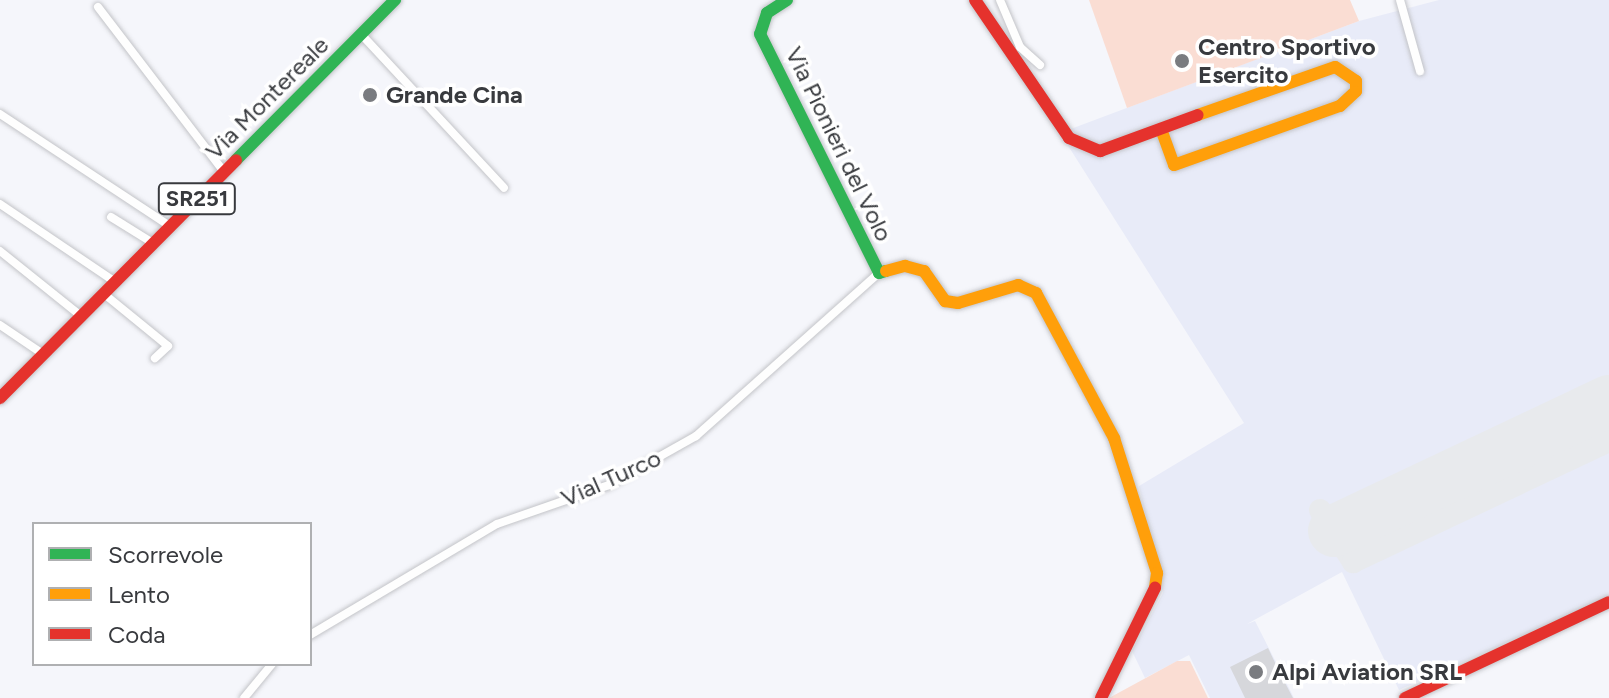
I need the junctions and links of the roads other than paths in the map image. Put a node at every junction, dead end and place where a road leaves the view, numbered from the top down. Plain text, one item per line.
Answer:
1 (395, 0) edge
2 (787, 0) edge
3 (975, 0) edge
4 (1000, 0) edge
5 (1400, 0) edge
6 (98, 7) dead end
7 (361, 34) junction
8 (1040, 65) dead end
9 (1420, 71) dead end
10 (0, 114) edge
11 (1161, 129) junction
12 (224, 172) junction
13 (504, 188) dead end
14 (0, 204) edge
15 (111, 217) dead end
16 (170, 226) junction
17 (153, 243) junction
18 (0, 251) edge
19 (879, 273) junction
20 (115, 282) junction
21 (103, 293) junction
22 (81, 316) junction
23 (0, 325) edge
24 (43, 354) junction
25 (155, 358) dead end
26 (0, 398) edge
27 (1609, 602) edge
28 (312, 634) edge
29 (270, 666) edge
30 (244, 698) edge
31 (1101, 698) edge
32 (1405, 698) edge

1 - 7 street, Via Montereale / SR251
2 - 19 street, Via Pionieri del Volo
3 - 11 street
4 - 8 street
5 - 9 street
6 - 12 street
7 - 12 street, Via Montereale / SR251
7 - 13 street
10 - 16 street
11 - 11 street
12 - 16 street, Via Montereale / SR251
14 - 20 street
15 - 17 street
16 - 17 street, Via Montereale / SR251
17 - 20 street, Via Montereale / SR251
18 - 22 street
19 - 28 street, Vial Turco
19 - 31 street, Via Pionieri del Volo
20 - 21 street, Via Montereale / SR251
21 - 22 street, Via Montereale / SR251
21 - 25 street
22 - 24 street, Via Montereale / SR251
23 - 24 street
24 - 26 street, Via Montereale / SR251
27 - 32 street
29 - 30 street

